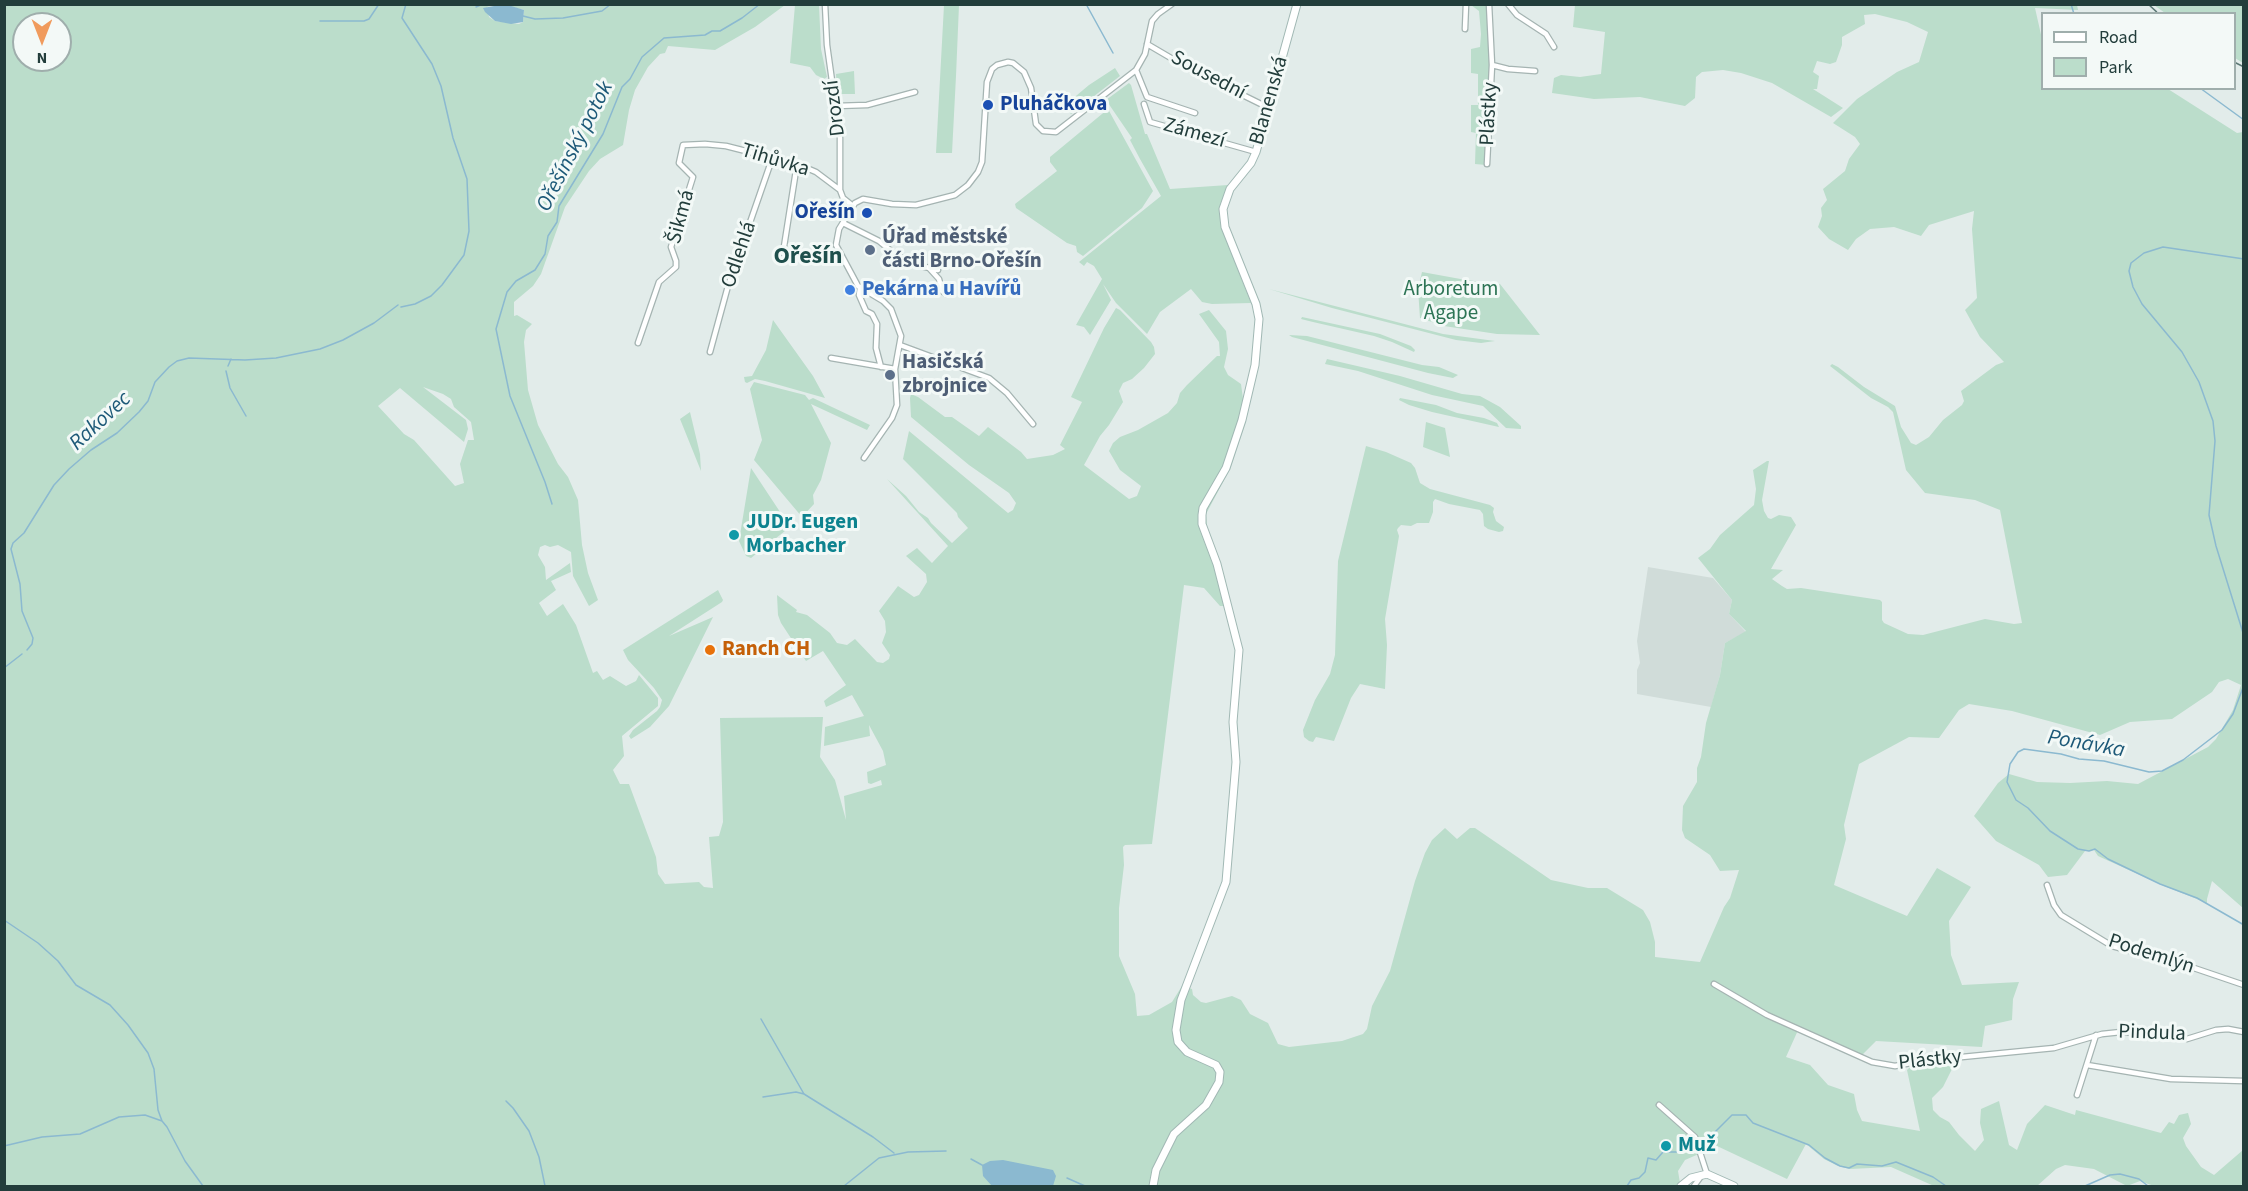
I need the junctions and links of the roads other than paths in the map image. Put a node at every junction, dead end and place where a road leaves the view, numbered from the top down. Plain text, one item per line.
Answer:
1 (825, 4) edge
2 (1172, 4) edge
3 (1297, 4) edge
4 (1466, 4) edge
5 (1489, 4) edge
6 (1508, 4) edge
7 (1465, 29) dead end
8 (1147, 44) junction
9 (1554, 47) dead end
10 (1492, 65) junction
11 (1136, 70) junction
12 (1535, 71) dead end
13 (915, 92) dead end
14 (1144, 104) dead end
15 (836, 106) junction
16 (1269, 108) junction
17 (1195, 113) dead end
18 (705, 144) joint
19 (1256, 152) junction
20 (772, 159) junction
21 (797, 164) junction
22 (1487, 164) dead end
23 (840, 190) junction
24 (853, 206) junction
25 (843, 223) junction
26 (783, 253) dead end
27 (929, 268) junction
28 (938, 270) dead end
29 (860, 288) junction
30 (946, 294) dead end
31 (638, 343) dead end
32 (900, 345) junction
33 (710, 352) dead end
34 (831, 358) dead end
35 (881, 367) junction
36 (895, 369) junction
37 (1033, 424) dead end
38 (864, 458) dead end
39 (2047, 885) dead end
40 (1714, 984) dead end
41 (2244, 985) edge
42 (2244, 1032) edge
43 (2096, 1035) junction
44 (2087, 1065) junction
45 (2244, 1081) edge
46 (2077, 1095) dead end
47 (1659, 1105) dead end
48 (1704, 1175) junction
49 (1153, 1186) edge
50 (1681, 1186) edge
51 (1694, 1186) edge
52 (1734, 1186) edge

1 - 15 street, Drozdí
2 - 8 street
3 - 16 street, Blanenská
4 - 7 street
5 - 10 street, Plástky
6 - 9 street
8 - 11 street
8 - 16 street, Sousední
10 - 12 street, Plástky
10 - 22 street, Plástky
11 - 17 street
11 - 24 street
13 - 15 street
14 - 19 street, Zámezí
15 - 23 street, Drozdí
16 - 19 street, Blanenská
18 - 20 street, Tihůvka
18 - 31 street, Šikmá
19 - 49 street, Blanenská
20 - 21 street, Tihůvka
20 - 33 street, Odlehlá
21 - 23 street, Tihůvka
21 - 26 street
23 - 24 street
24 - 25 street
25 - 27 street
25 - 29 street
27 - 28 street
27 - 30 street
29 - 32 street
29 - 35 street
32 - 36 street
32 - 37 street
34 - 35 street
35 - 36 street
36 - 38 street
39 - 41 street, Podemlýn
40 - 43 street, Plástky
42 - 43 street, Pindula
43 - 44 street
44 - 45 street
44 - 46 street
47 - 48 street
48 - 50 street
48 - 51 street
48 - 52 street

